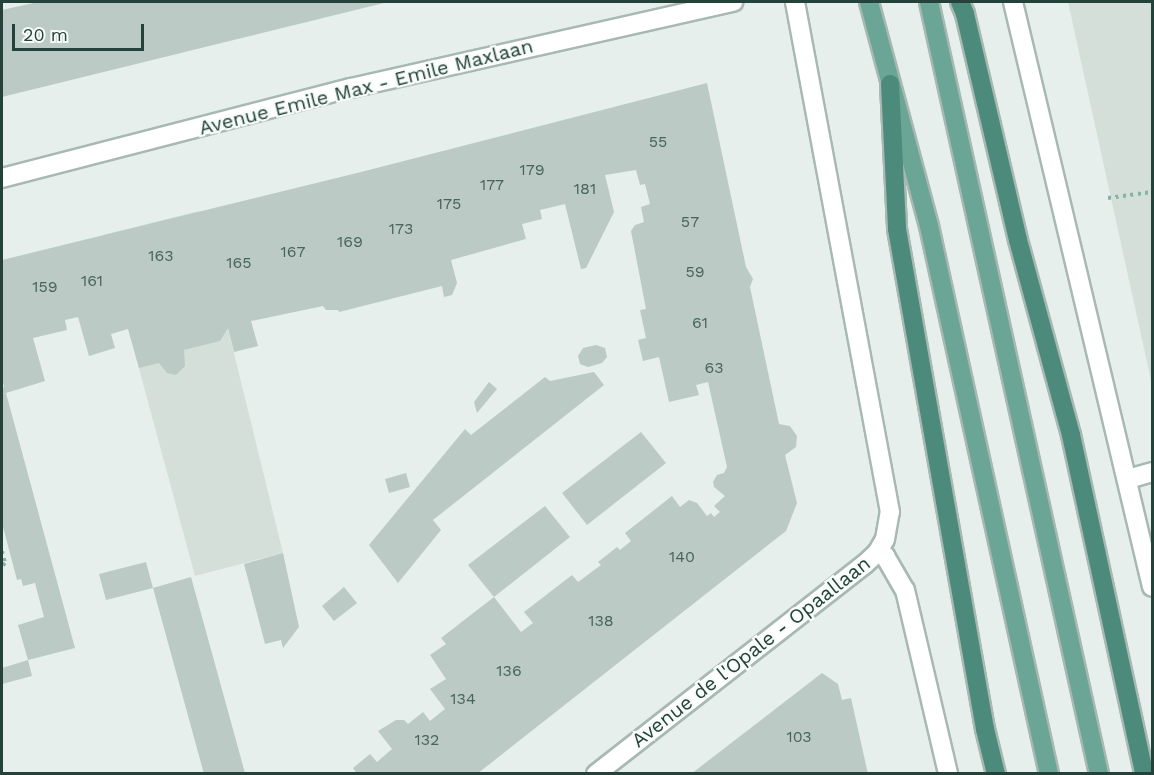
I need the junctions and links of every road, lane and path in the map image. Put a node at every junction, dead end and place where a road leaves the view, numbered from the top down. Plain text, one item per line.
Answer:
1 (733, 2) edge
2 (795, 2) edge
3 (869, 2) edge
4 (929, 2) edge
5 (960, 2) edge
6 (1012, 2) edge
7 (890, 84) junction
8 (2, 178) edge
9 (1152, 192) edge
10 (1108, 198) dead end
11 (1152, 472) edge
12 (1128, 479) junction
13 (1148, 544) edge
14 (2, 551) edge
15 (877, 553) junction
16 (2, 566) edge
17 (1152, 587) edge
18 (596, 774) edge
19 (948, 774) edge
20 (996, 774) edge
21 (1049, 774) edge
22 (1099, 774) edge
23 (1144, 774) edge

1 - 8 street, Avenue Emile Max - Emile Maxlaan
2 - 15 street, Avenue de l'Opale - Opaallaan
3 - 7 main road
4 - 22 main road
5 - 23 highway
6 - 12 street
7 - 20 highway
7 - 21 main road
9 - 10 path
11 - 12 street
12 - 13 street
13 - 17 street
14 - 16 path
15 - 18 street, Avenue de l'Opale - Opaallaan
15 - 19 street, Avenue de l'Opale - Opaallaan

